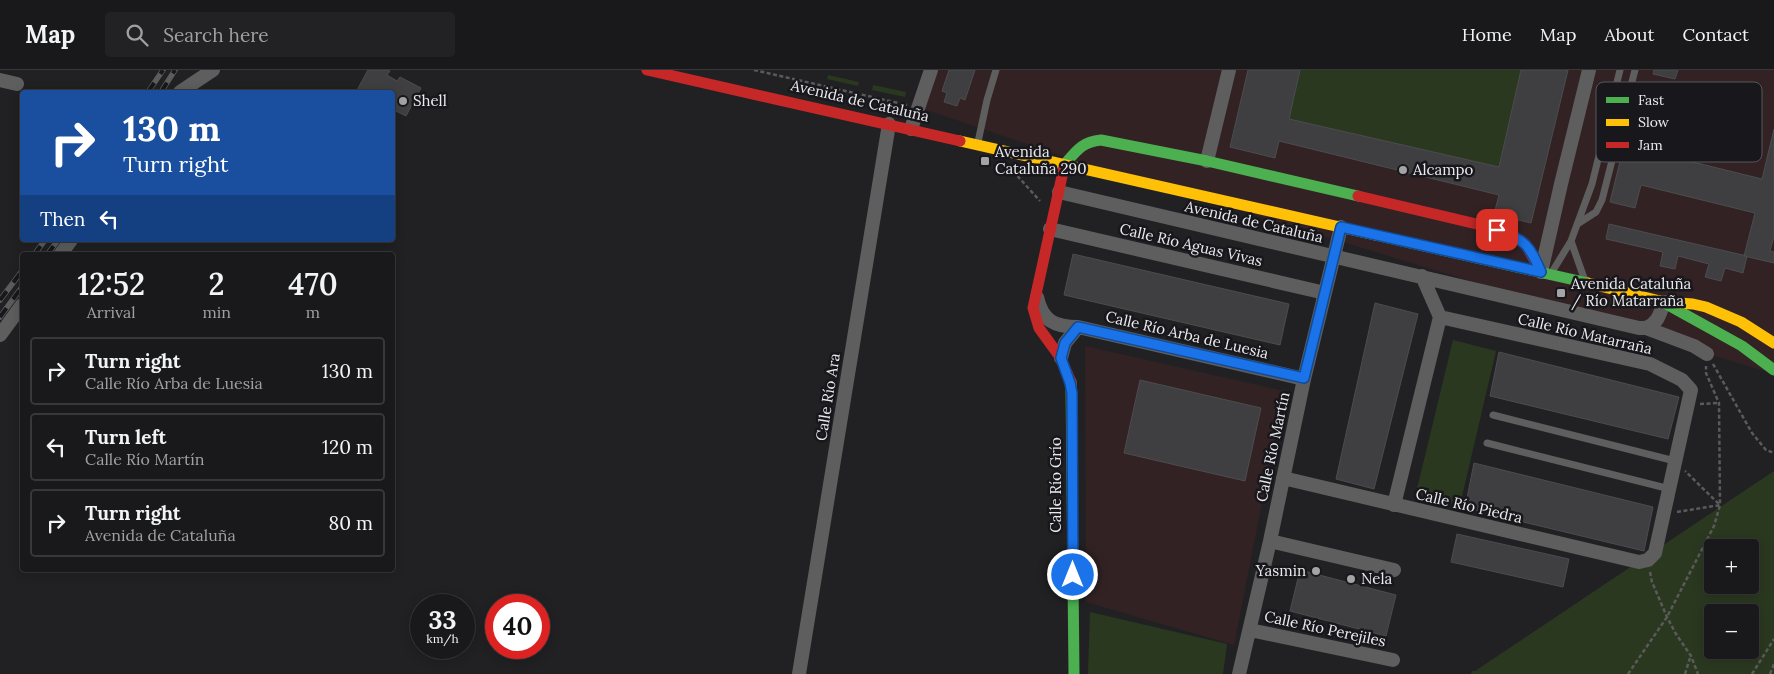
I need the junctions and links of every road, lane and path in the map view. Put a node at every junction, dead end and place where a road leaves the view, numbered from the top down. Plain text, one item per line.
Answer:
1 (213, 70) edge
2 (647, 70) edge
3 (754, 70) edge
4 (931, 70) edge
5 (996, 70) edge
6 (1229, 70) edge
7 (1589, 70) edge
8 (664, 72) edge
9 (0, 80) edge
10 (17, 84) dead end
11 (183, 90) edge
12 (918, 107) junction
13 (889, 124) junction
14 (911, 129) junction
15 (978, 144) junction
16 (1208, 161) junction
17 (1598, 162) edge
18 (1612, 162) edge
19 (1065, 164) junction
20 (1013, 171) dead end
21 (1059, 192) junction
22 (1040, 201) dead end
23 (1579, 223) junction
24 (1341, 227) junction
25 (1050, 229) junction
26 (1571, 241) junction
27 (1334, 257) junction
28 (1546, 273) junction
29 (1422, 276) junction
30 (1585, 282) junction
31 (1036, 293) junction
32 (1325, 293) junction
33 (1664, 302) junction
34 (20, 308) edge
35 (1440, 317) junction
36 (1063, 327) junction
37 (1078, 327) junction
38 (1646, 328) junction
39 (0, 335) edge
40 (1774, 342) edge
41 (1057, 354) junction
42 (1707, 354) junction
43 (1774, 370) edge
44 (1304, 378) junction
45 (1719, 403) junction
46 (1688, 405) junction
47 (1493, 415) dead end
48 (1487, 443) dead end
49 (1774, 453) edge
50 (1675, 461) junction
51 (1283, 478) junction
52 (1670, 489) junction
53 (1394, 505) junction
54 (1720, 505) junction
55 (1664, 514) junction
56 (1270, 541) junction
57 (1648, 560) junction
58 (1394, 570) dead end
59 (1666, 617) junction
60 (1250, 630) junction
61 (1774, 639) edge
62 (1691, 656) junction
63 (1393, 660) dead end
64 (1774, 664) edge
65 (799, 674) edge
66 (1074, 674) edge
67 (1239, 674) edge
68 (1628, 674) edge
69 (1686, 674) edge
70 (1698, 674) edge
71 (1752, 674) edge
72 (1770, 674) edge

1 - 11 street
2 - 8 main road, Avenida de Cataluña
3 - 12 path, Avenida de Cataluña
4 - 12 street
5 - 15 lane
6 - 16 street
7 - 28 street
8 - 13 main road, Avenida de Cataluña
9 - 10 street
12 - 14 street
13 - 14 main road, Avenida de Cataluña
13 - 65 street, Calle Río Ara
14 - 15 main road, Avenida de Cataluña
15 - 19 main road, Avenida de Cataluña
16 - 19 main road
16 - 28 main road
17 - 23 lane
18 - 23 lane
19 - 21 main road, Calle Río Grío
19 - 24 main road, Avenida de Cataluña
20 - 22 path
21 - 25 main road, Calle Río Grío
21 - 27 street, Avenida de Cataluña
23 - 26 lane
24 - 27 street, Calle Río Martín
24 - 28 main road, Avenida de Cataluña
25 - 31 main road, Calle Río Grío
25 - 32 street, Calle Río Aguas Vivas
26 - 28 lane
26 - 30 lane
27 - 29 street, Avenida de Cataluña
27 - 32 street, Calle Río Martín
28 - 30 main road, Avenida de Cataluña
29 - 35 street
29 - 38 street, Avenida de Cataluña
30 - 33 main road, Avenida de Cataluña
31 - 36 street
31 - 41 main road, Calle Río Grío
32 - 44 street, Calle Río Martín
33 - 38 street
33 - 40 main road, Avenida de Cataluña
33 - 43 main road, Avenida de Cataluña
34 - 39 street
35 - 46 street, Calle Río Matarraña
35 - 53 street
36 - 37 street, Calle Río Arba de Luesia
36 - 41 street
37 - 41 street
37 - 44 street, Calle Río Arba de Luesia
38 - 42 street, Avenida de Cataluña
41 - 66 main road, Calle Río Grío
42 - 45 path
42 - 49 path
44 - 51 street, Calle Río Martín
45 - 46 path
45 - 54 path
46 - 50 street, Calle Río Matarraña
47 - 50 lane
48 - 52 lane
50 - 52 street, Calle Río Matarraña
50 - 54 path
51 - 53 street, Calle Río Piedra
51 - 56 street, Calle Río Martín
52 - 55 street, Calle Río Matarraña
53 - 57 street, Calle Río Piedra
54 - 55 path
54 - 59 path
55 - 57 street, Calle Río Matarraña
56 - 58 street
56 - 60 street, Calle Río Martín
57 - 59 path
59 - 62 path
59 - 68 path
60 - 63 street, Calle Río Perejiles
60 - 67 street, Calle Río Martín
61 - 71 path
62 - 69 path
62 - 70 path
64 - 72 path

